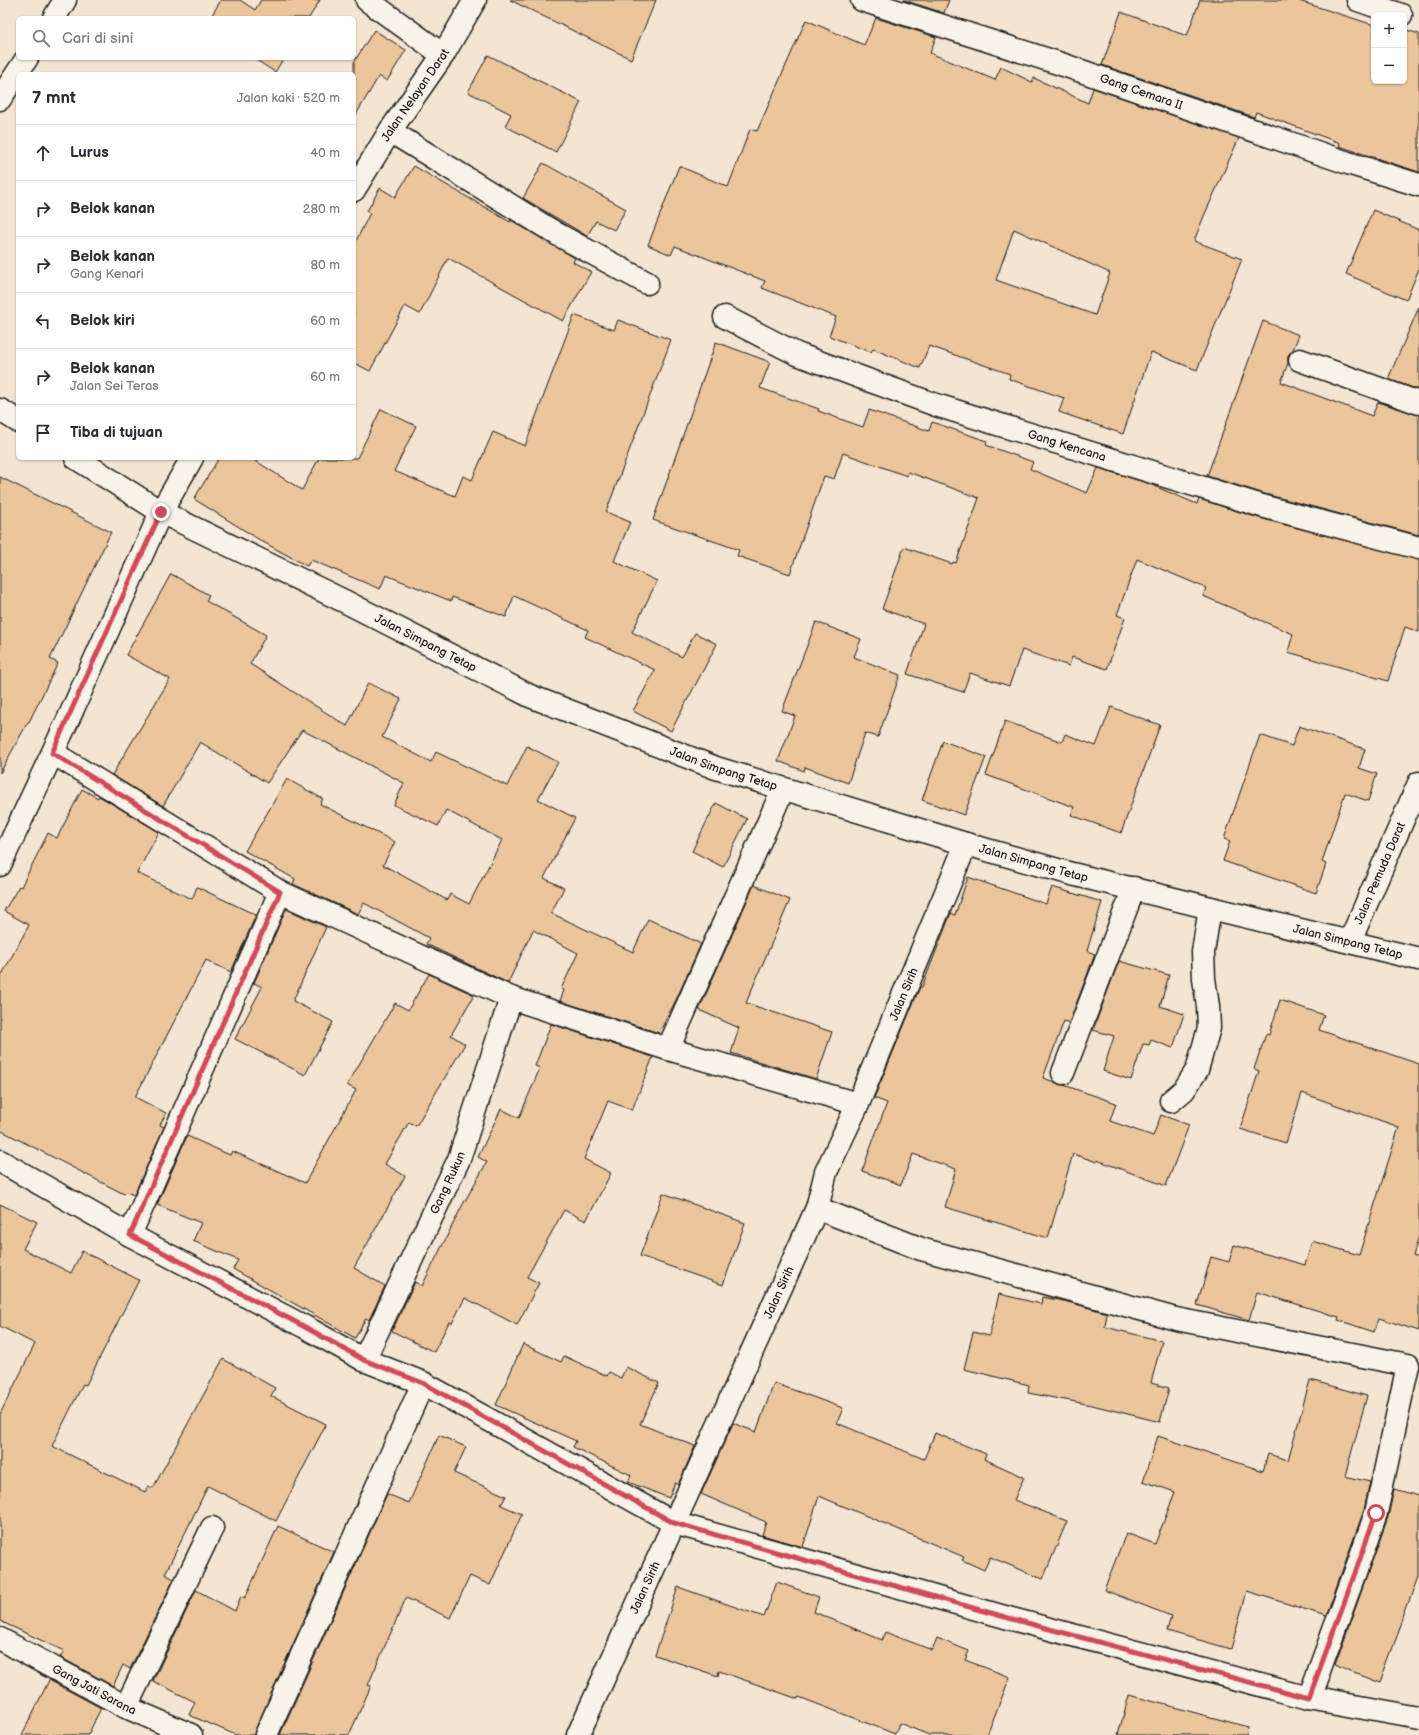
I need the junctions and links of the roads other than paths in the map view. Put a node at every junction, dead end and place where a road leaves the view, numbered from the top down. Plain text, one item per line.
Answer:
1 (65, 0) edge
2 (367, 0) edge
3 (475, 0) edge
4 (862, 0) edge
5 (1358, 0) edge
6 (1392, 12) edge
7 (55, 16) edge
8 (1407, 17) edge
9 (1419, 21) edge
10 (443, 55) junction
11 (26, 60) edge
12 (18, 72) edge
13 (16, 75) edge
14 (0, 99) edge
15 (390, 131) junction
16 (1419, 185) edge
17 (356, 187) edge
18 (647, 282) dead end
19 (725, 317) dead end
20 (1300, 360) dead end
21 (1419, 403) edge
22 (0, 410) edge
23 (16, 420) edge
24 (79, 460) edge
25 (191, 460) edge
26 (161, 512) junction
27 (1419, 548) edge
28 (52, 753) junction
29 (1419, 783) edge
30 (782, 789) junction
31 (6, 838) edge
32 (966, 844) junction
33 (0, 865) edge
34 (1134, 888) junction
35 (280, 892) junction
36 (1210, 908) junction
37 (1350, 941) junction
38 (1419, 959) edge
39 (511, 998) junction
40 (668, 1050) junction
41 (1063, 1073) dead end
42 (1171, 1102) dead end
43 (858, 1104) junction
44 (0, 1161) edge
45 (817, 1208) junction
46 (130, 1235) junction
47 (364, 1360) junction
48 (423, 1383) junction
49 (674, 1523) junction
50 (212, 1528) dead end
51 (3, 1648) edge
52 (1309, 1698) junction
53 (126, 1707) junction
54 (1419, 1718) edge
55 (191, 1735) edge
56 (266, 1735) edge
57 (578, 1735) edge

1 - 7 street
2 - 10 street
3 - 10 street, Jalan Nelayan Darat
4 - 16 street, Gang Cemara II
5 - 6 street
8 - 9 street
10 - 15 street, Jalan Nelayan Darat
11 - 12 street
13 - 14 street
15 - 17 street, Jalan Nelayan Darat
15 - 18 street
19 - 27 street, Gang Kencana
20 - 21 street
22 - 23 street
24 - 26 street, Jalan Simpang Tetap
25 - 26 street
26 - 28 street
26 - 30 street, Jalan Simpang Tetap
28 - 31 street
28 - 35 street
29 - 37 street, Jalan Pemuda Darat
30 - 32 street, Jalan Simpang Tetap
30 - 40 street
31 - 33 street
32 - 34 street, Jalan Simpang Tetap
32 - 43 street, Jalan Sirih
34 - 36 street, Jalan Simpang Tetap
34 - 41 street
35 - 39 street
35 - 46 street
36 - 37 street, Jalan Simpang Tetap
36 - 42 street
37 - 38 street, Jalan Simpang Tetap
39 - 40 street
39 - 47 street, Gang Rukun
40 - 43 street
43 - 45 street, Jalan Sirih
44 - 46 street
45 - 49 street, Jalan Sirih
45 - 52 street
46 - 47 street
47 - 48 street
48 - 49 street
48 - 56 street
49 - 52 street
49 - 57 street, Jalan Sirih
50 - 53 street
51 - 53 street, Gang Jati Sarana
52 - 54 street
53 - 55 street, Gang Jati Sarana

